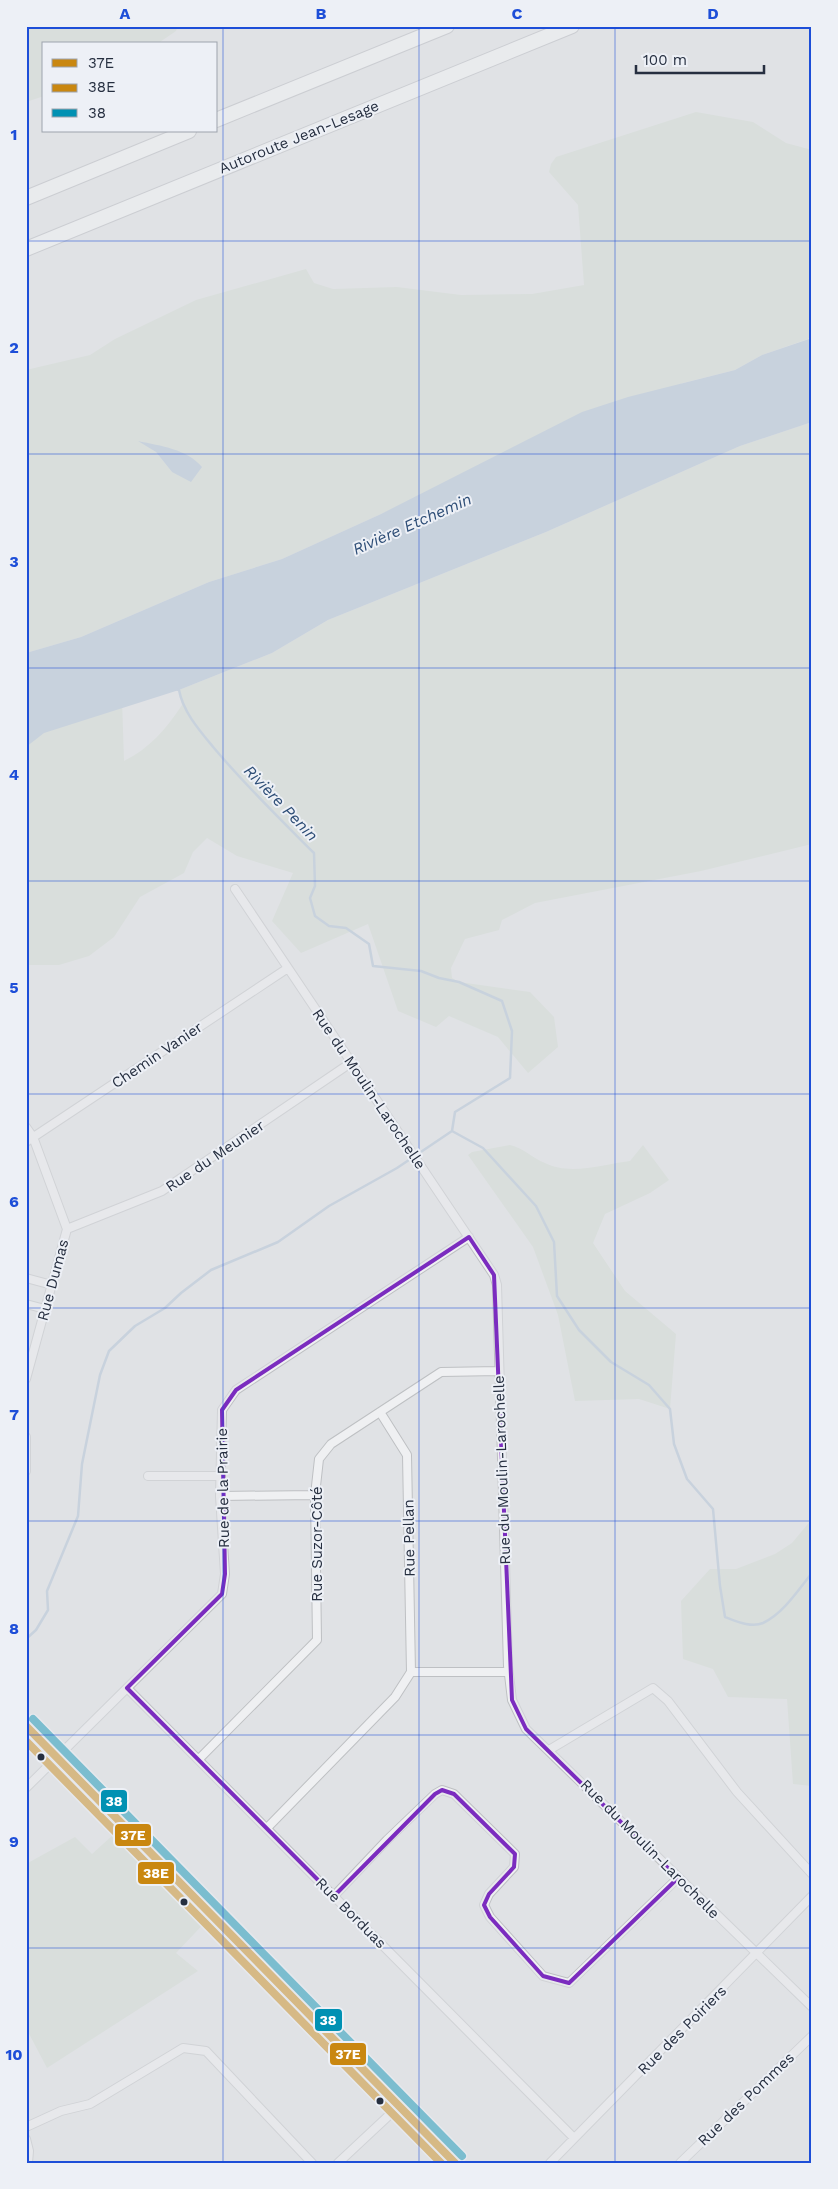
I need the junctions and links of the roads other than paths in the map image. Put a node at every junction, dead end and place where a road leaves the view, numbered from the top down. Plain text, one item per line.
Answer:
1 (447, 26) edge
2 (572, 26) edge
3 (218, 119) edge
4 (187, 132) edge
5 (26, 198) edge
6 (26, 249) edge
7 (235, 889) dead end
8 (288, 968) junction
9 (352, 1062) junction
10 (26, 1127) edge
11 (30, 1139) edge
12 (67, 1229) junction
13 (469, 1237) junction
14 (26, 1278) edge
15 (52, 1285) junction
16 (26, 1304) edge
17 (45, 1309) junction
18 (499, 1371) junction
19 (26, 1379) edge
20 (380, 1412) junction
21 (26, 1437) edge
22 (26, 1470) edge
23 (148, 1476) dead end
24 (221, 1476) junction
25 (315, 1494) junction
26 (220, 1496) junction
27 (411, 1672) junction
28 (508, 1672) junction
29 (127, 1688) junction
30 (26, 1726) edge
31 (549, 1750) junction
32 (57, 1757) junction
33 (198, 1759) junction
34 (26, 1788) edge
35 (267, 1828) junction
36 (812, 1874) edge
37 (678, 1878) junction
38 (334, 1896) junction
39 (812, 1896) edge
40 (756, 1955) junction
41 (812, 2007) edge
42 (812, 2036) edge
43 (399, 2106) junction
44 (26, 2127) edge
45 (574, 2138) junction
46 (26, 2139) edge
47 (28, 2163) edge
48 (312, 2163) edge
49 (338, 2163) edge
50 (454, 2163) edge
51 (550, 2163) edge
52 (680, 2163) edge

1 - 3 highway
2 - 6 highway, Autoroute Jean-Lesage
4 - 5 highway
7 - 8 street, Rue du Moulin-Larochelle
8 - 9 street, Rue du Moulin-Larochelle
8 - 11 street, Chemin Vanier
9 - 12 street, Rue du Meunier
9 - 13 street, Rue du Moulin-Larochelle
10 - 11 street, Rue Dumas
11 - 12 street, Rue Dumas
12 - 15 street, Rue Dumas
13 - 18 street, Rue du Moulin-Larochelle
13 - 24 street, Rue de la Prairie
14 - 15 street
15 - 17 street, Rue Dumas
16 - 17 street
17 - 19 street, Rue Dumas
18 - 20 street, Rue Suzor-Côté
18 - 28 street, Rue du Moulin-Larochelle
20 - 25 street, Rue Suzor-Côté
20 - 27 street, Rue Pellan
21 - 22 street
23 - 24 street
24 - 26 street, Rue de la Prairie
25 - 26 street
25 - 33 street, Rue Suzor-Côté
26 - 29 street, Rue de la Prairie
27 - 28 street
27 - 35 street
28 - 31 street, Rue du Moulin-Larochelle
29 - 32 street, Rue de la Prairie
29 - 33 street, Rue Borduas
30 - 32 street
31 - 36 street
31 - 37 street, Rue du Moulin-Larochelle
32 - 34 street, Rue de la Prairie
32 - 43 street
33 - 35 street, Rue Borduas
35 - 38 street, Rue Borduas
37 - 38 street
37 - 40 street, Rue du Moulin-Larochelle
38 - 45 street, Rue Borduas
39 - 40 street, Rue des Poiriers
40 - 41 street, Rue du Moulin-Larochelle
40 - 45 street, Rue des Poiriers
42 - 52 street, Rue des Pommes
43 - 49 street
43 - 50 street
44 - 48 street
45 - 51 street, Rue des Poiriers
46 - 47 street

